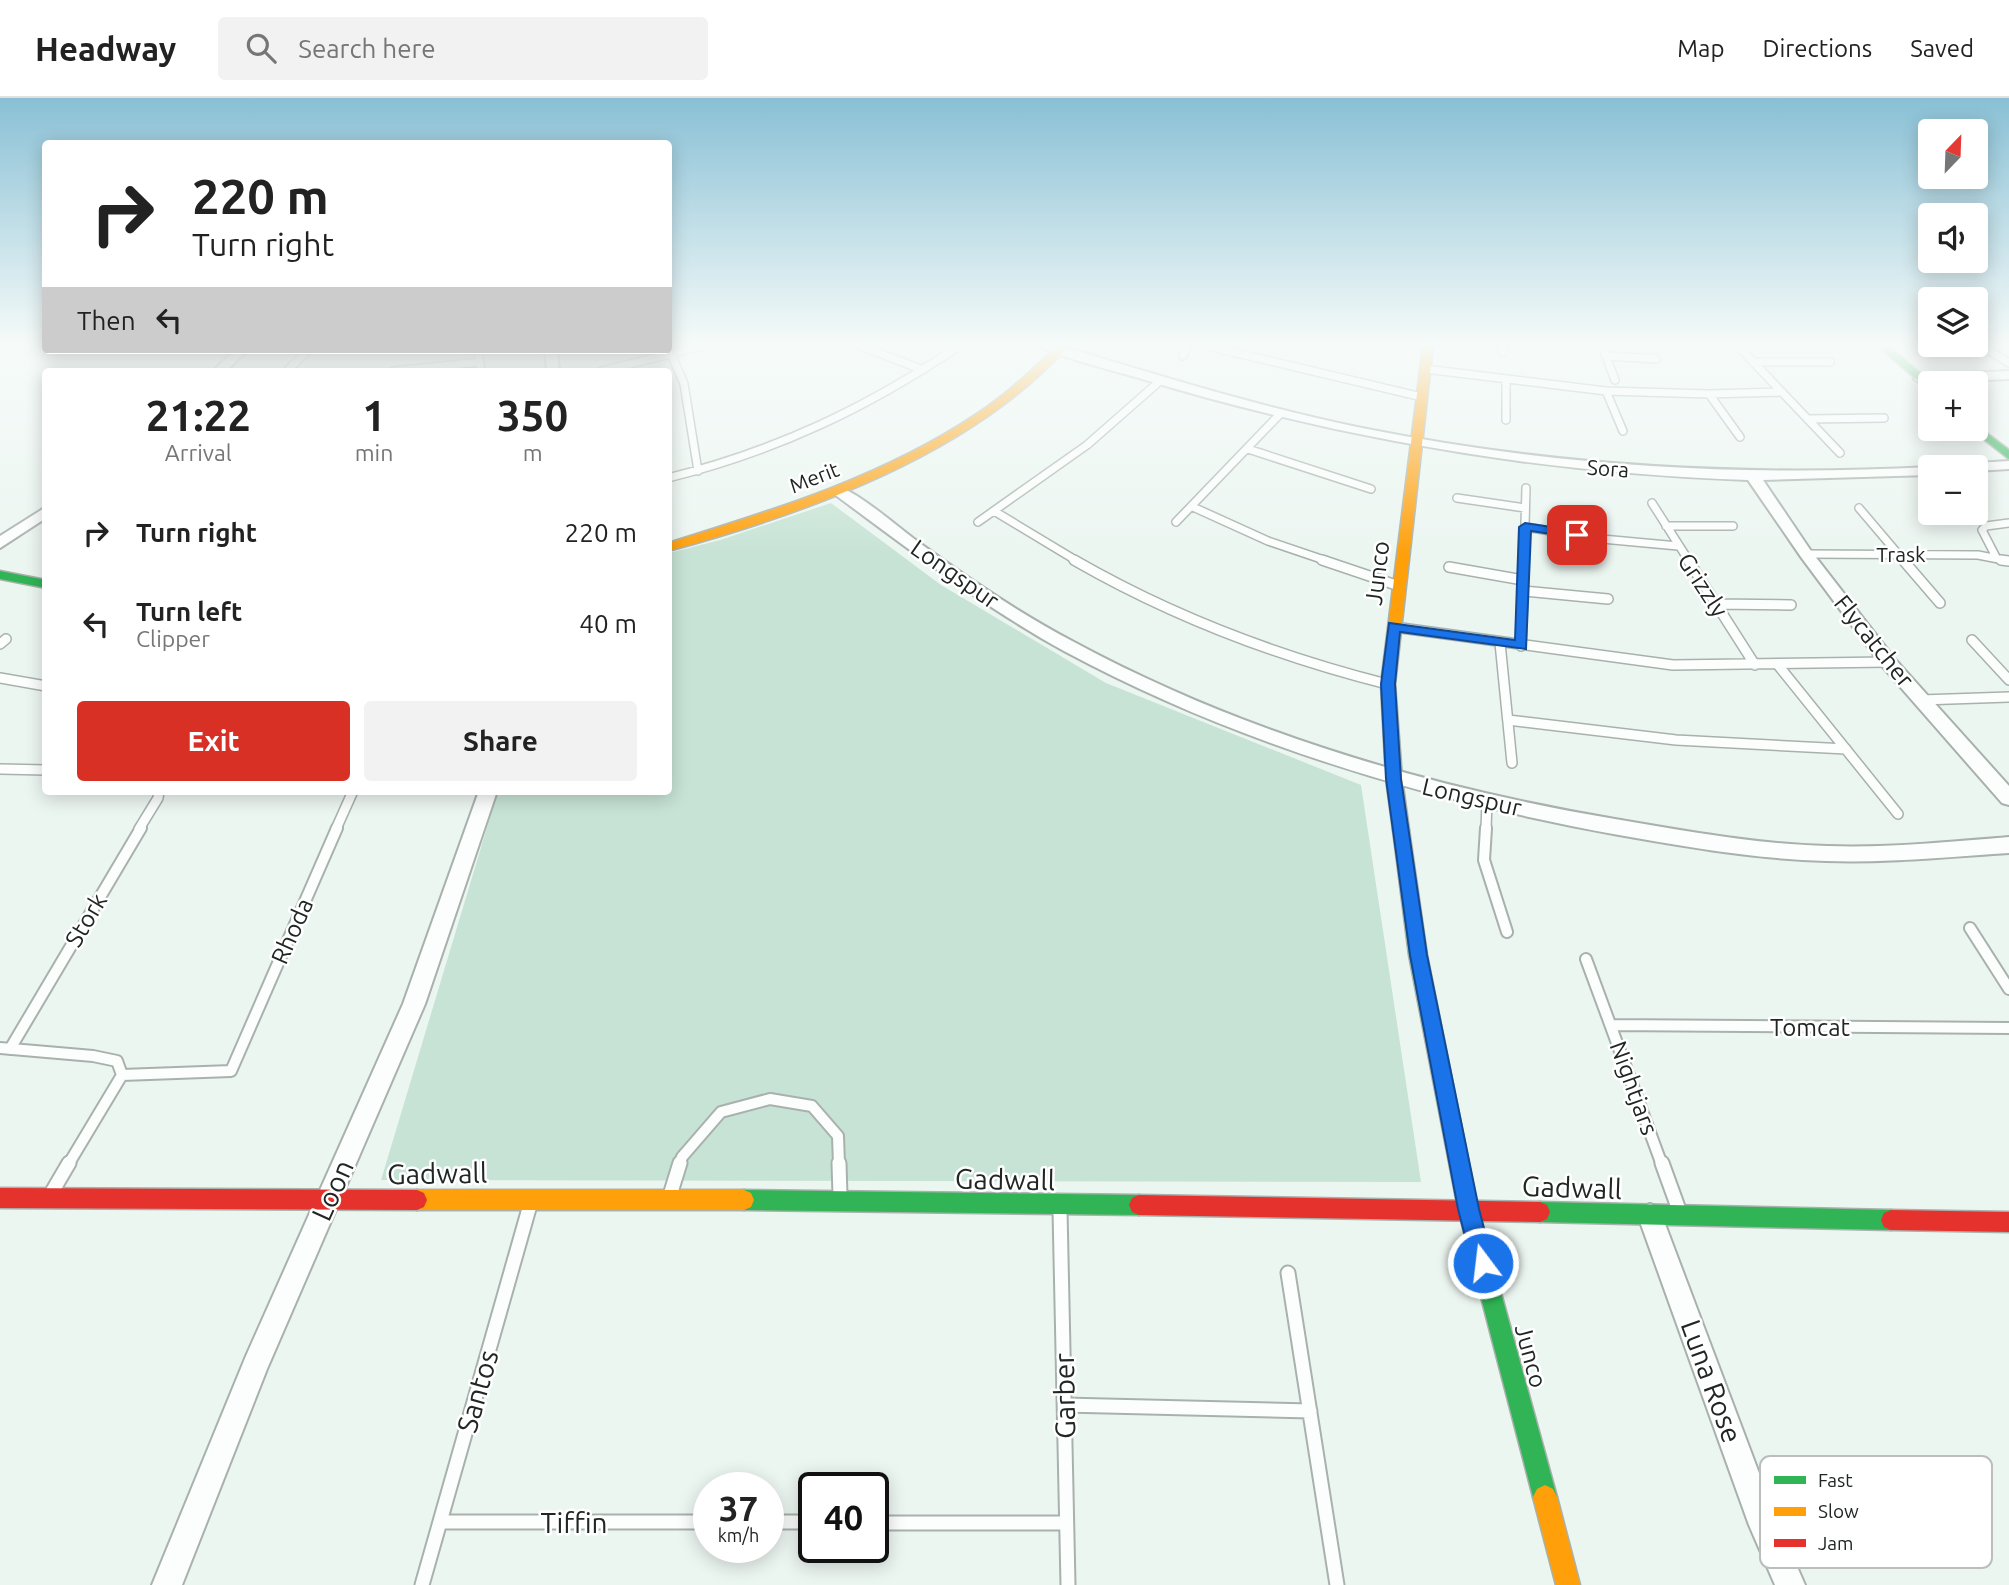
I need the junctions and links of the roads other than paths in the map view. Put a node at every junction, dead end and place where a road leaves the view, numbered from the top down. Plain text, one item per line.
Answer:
1 (689, 415) edge
2 (842, 415) edge
3 (982, 415) edge
4 (1121, 415) edge
5 (1279, 415) edge
6 (1287, 415) edge
7 (1420, 415) edge
8 (1506, 415) edge
9 (1616, 415) edge
10 (1724, 415) edge
11 (1805, 415) edge
12 (1884, 418) dead end
13 (1808, 419) junction
14 (1506, 420) dead end
15 (1623, 431) dead end
16 (1740, 437) dead end
17 (1988, 438) edge
18 (1416, 443) junction
19 (1248, 449) junction
20 (1840, 453) dead end
21 (2009, 456) edge
22 (2009, 465) edge
23 (1988, 466) edge
24 (698, 471) junction
25 (1918, 472) edge
26 (1752, 475) junction
27 (672, 477) edge
28 (1526, 488) dead end
29 (1371, 489) dead end
30 (839, 491) junction
31 (1457, 498) dead end
32 (1652, 503) dead end
33 (1193, 507) junction
34 (1859, 508) dead end
35 (1525, 509) junction
36 (994, 511) junction
37 (42, 513) edge
38 (978, 522) dead end
39 (1176, 523) dead end
40 (2009, 523) edge
41 (1666, 526) junction
42 (1733, 526) dead end
43 (1525, 527) junction
44 (0, 543) edge
45 (672, 546) edge
46 (1678, 546) junction
47 (1806, 554) junction
48 (1897, 554) junction
49 (1996, 557) junction
50 (2009, 561) edge
51 (1449, 567) dead end
52 (0, 575) edge
53 (1523, 580) junction
54 (42, 583) edge
55 (1399, 586) junction
56 (1523, 591) junction
57 (1608, 599) dead end
58 (1940, 603) dead end
59 (1715, 604) junction
60 (1791, 605) dead end
61 (1394, 626) junction
62 (1972, 640) dead end
63 (1500, 643) junction
64 (1521, 646) junction
65 (1888, 662) junction
66 (1755, 665) junction
67 (1777, 665) junction
68 (0, 678) edge
69 (2009, 680) edge
70 (1388, 684) junction
71 (42, 685) edge
72 (2009, 697) edge
73 (1921, 700) junction
74 (1508, 720) junction
75 (1846, 749) junction
76 (1512, 763) dead end
77 (1, 769) edge
78 (42, 770) edge
79 (1394, 779) junction
80 (158, 795) edge
81 (351, 795) edge
82 (487, 795) edge
83 (2009, 798) edge
84 (1487, 801) junction
85 (1898, 814) dead end
86 (2009, 845) edge
87 (1970, 928) dead end
88 (1507, 932) dead end
89 (1586, 959) dead end
90 (2009, 989) edge
91 (1611, 1025) junction
92 (2009, 1028) edge
93 (5, 1048) edge
94 (122, 1075) junction
95 (0, 1198) edge
96 (532, 1198) junction
97 (47, 1200) junction
98 (668, 1200) junction
99 (327, 1201) junction
100 (840, 1203) junction
101 (1060, 1206) junction
102 (1468, 1209) junction
103 (1650, 1216) junction
104 (1682, 1217) junction
105 (2009, 1222) edge
106 (1288, 1273) dead end
107 (1064, 1405) junction
108 (1310, 1410) junction
109 (1760, 1514) edge
110 (440, 1522) junction
111 (693, 1522) edge
112 (889, 1523) edge
113 (1066, 1523) junction
114 (1783, 1568) edge
115 (167, 1585) edge
116 (422, 1585) edge
117 (1068, 1585) edge
118 (1337, 1585) edge
119 (1568, 1585) edge
120 (1790, 1585) edge

1 - 24 lane
2 - 24 lane
3 - 30 street, Merit
4 - 36 lane
5 - 19 lane
6 - 18 street, Sora
7 - 18 street, Junco
8 - 14 lane
9 - 15 lane
10 - 16 lane
11 - 13 lane
12 - 13 lane
13 - 20 lane
17 - 21 street
18 - 26 street, Sora
18 - 55 street, Junco
19 - 29 lane
19 - 33 lane
22 - 23 street
24 - 27 lane
25 - 26 street, Sora
26 - 47 street, Flycatcher
28 - 35 lane
30 - 45 street, Merit
30 - 79 street, Longspur
31 - 35 lane
32 - 41 lane, Grizzly
33 - 39 lane
33 - 55 lane
34 - 48 lane
35 - 43 lane
36 - 38 lane
36 - 70 lane
37 - 44 street
40 - 49 lane
41 - 42 lane
41 - 46 lane, Grizzly
43 - 46 lane
43 - 53 lane
46 - 59 lane, Grizzly
47 - 48 lane, Trask
47 - 65 street, Flycatcher
48 - 49 lane, Trask
48 - 58 lane
49 - 50 lane, Trask
51 - 53 lane
52 - 54 street
53 - 56 lane
55 - 61 street, Junco
56 - 57 lane
56 - 64 lane
59 - 60 lane
59 - 66 lane, Grizzly
61 - 63 lane
61 - 70 street, Junco
62 - 69 lane
63 - 64 lane
63 - 74 lane
64 - 66 lane
65 - 67 lane
65 - 73 street, Flycatcher
66 - 67 lane
67 - 75 lane
68 - 71 lane
70 - 79 street, Junco
72 - 73 lane
73 - 83 street, Flycatcher
74 - 75 lane
74 - 76 lane
75 - 85 lane
77 - 78 lane
79 - 84 street, Longspur
79 - 102 street, Junco
80 - 93 lane, Stork
81 - 94 lane, Rhoda
82 - 99 street, Loon
84 - 86 street, Longspur
84 - 88 lane
87 - 90 lane
89 - 91 lane, Nightjars
91 - 92 lane, Tomcat
91 - 104 lane, Nightjars
93 - 94 lane
94 - 97 lane
95 - 97 street, Gadwall
96 - 98 street, Gadwall
96 - 99 street, Gadwall
96 - 110 lane, Santos
97 - 99 street, Gadwall
98 - 100 street, Gadwall
98 - 100 lane
99 - 115 street, Loon
100 - 101 street, Gadwall
101 - 102 street, Gadwall
101 - 107 lane, Garber
102 - 103 street, Gadwall
102 - 119 street, Junco
103 - 104 street, Gadwall
103 - 109 street, Luna Rose
104 - 105 street, Gadwall
106 - 108 lane
107 - 108 lane
107 - 113 lane, Garber
108 - 118 lane
110 - 111 lane, Tiffin
110 - 116 lane, Santos
112 - 113 lane
113 - 117 lane, Garber
114 - 120 street, Luna Rose

